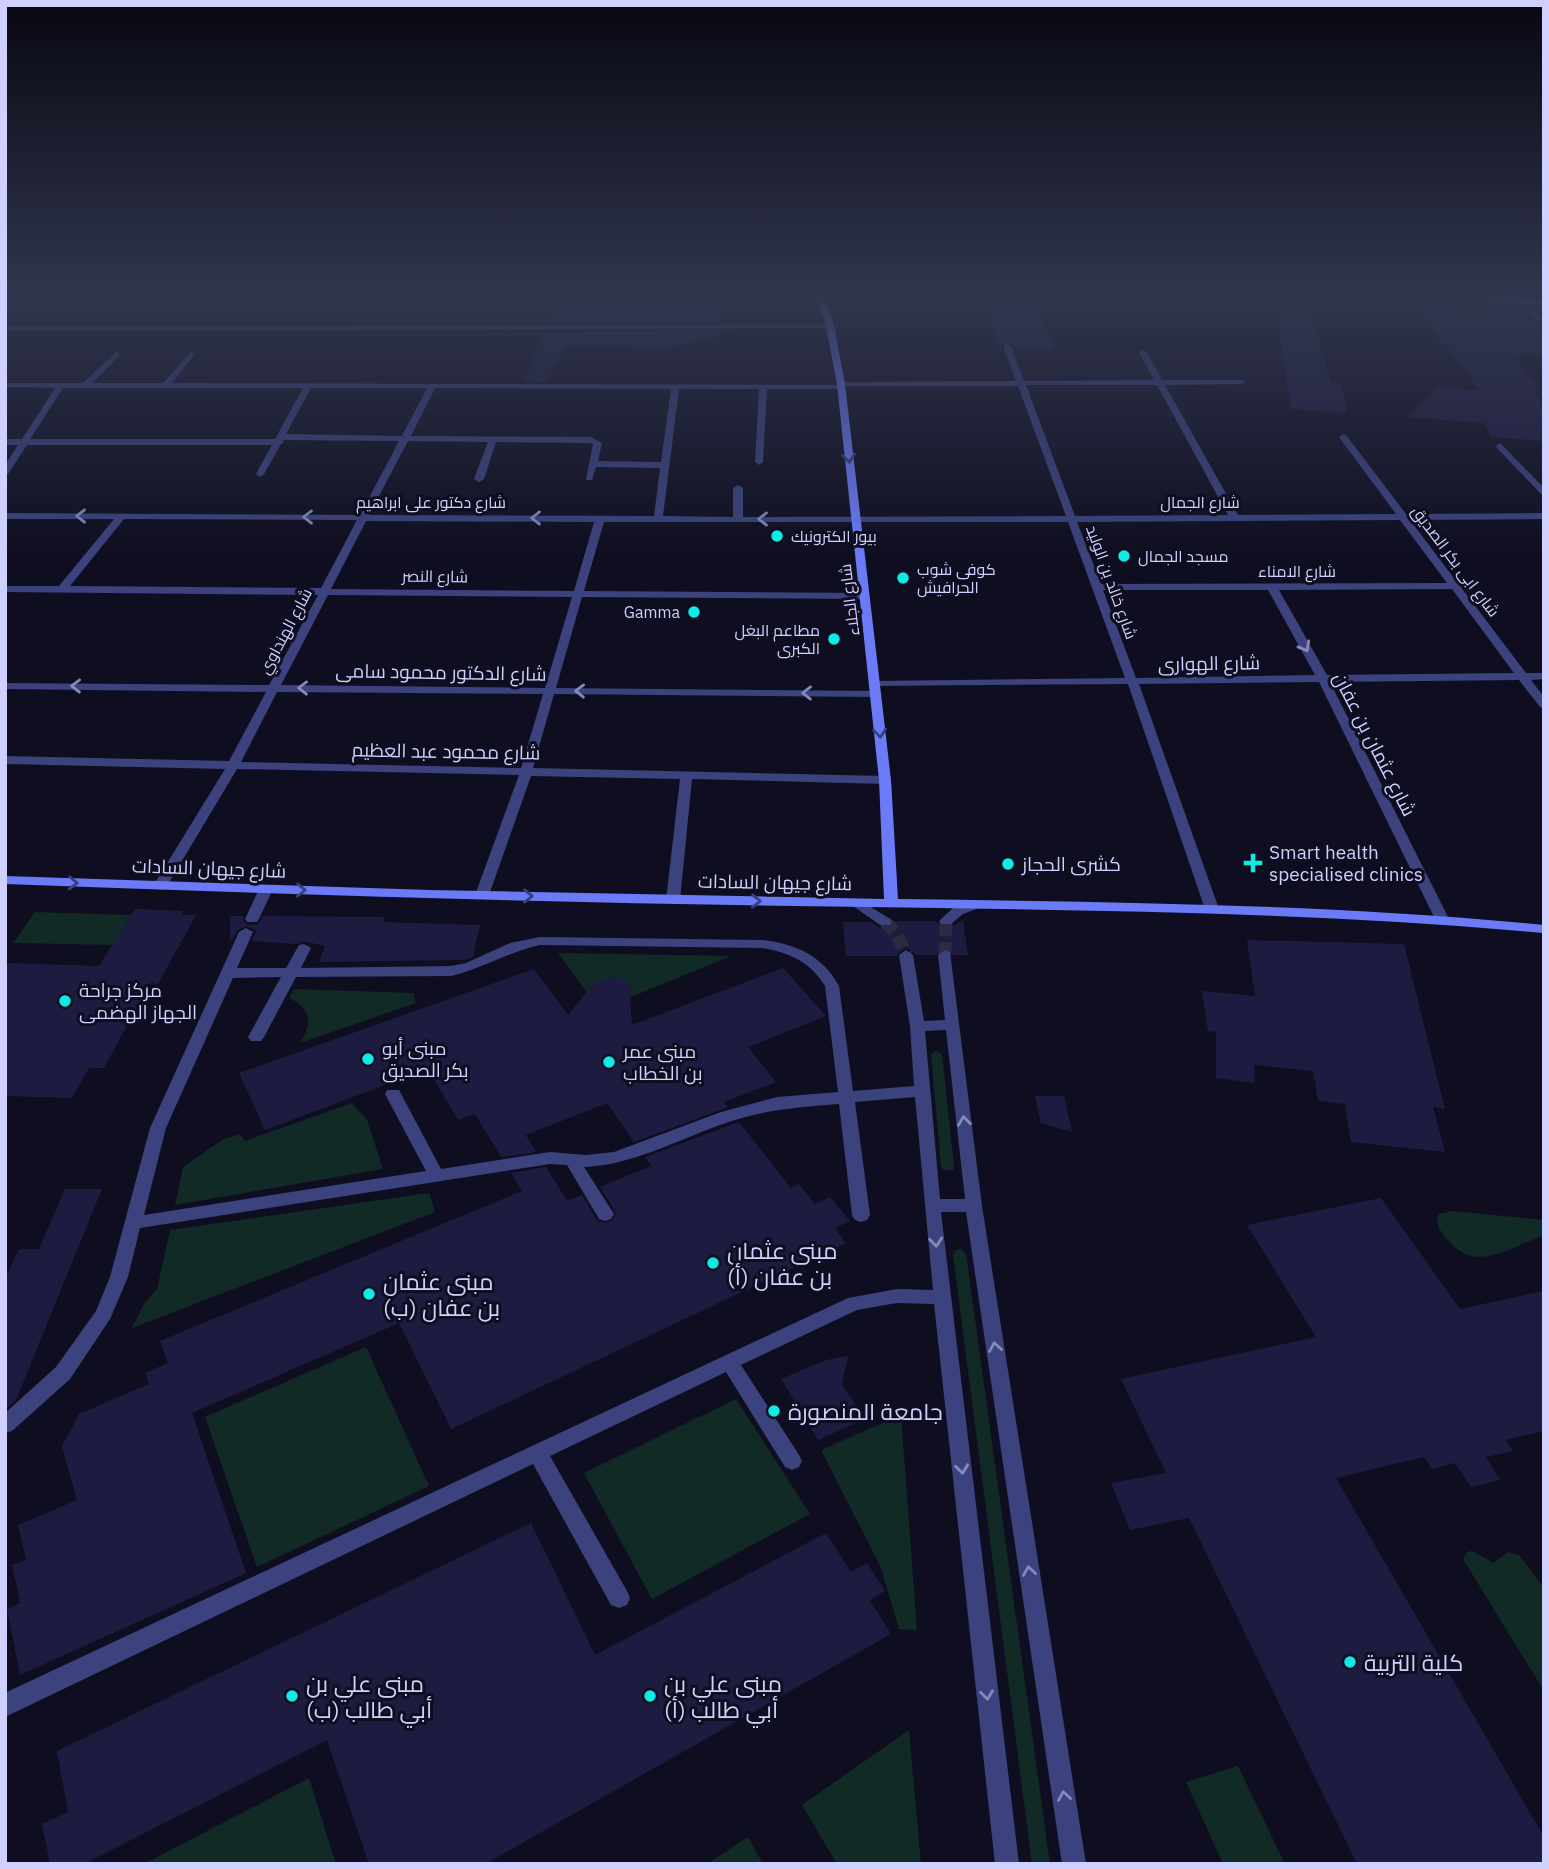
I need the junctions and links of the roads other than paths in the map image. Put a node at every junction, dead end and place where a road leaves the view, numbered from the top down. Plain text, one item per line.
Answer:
1 (88, 382) edge
2 (169, 382) edge
3 (840, 382) edge
4 (1223, 382) edge
5 (1022, 383) junction
6 (1160, 383) junction
7 (5, 385) edge
8 (60, 386) junction
9 (84, 386) junction
10 (841, 386) junction
11 (165, 387) junction
12 (309, 387) junction
13 (432, 387) junction
14 (676, 387) junction
15 (763, 387) junction
16 (1343, 437) dead end
17 (406, 438) junction
18 (493, 439) junction
19 (281, 440) junction
20 (5, 442) edge
21 (24, 442) junction
22 (1500, 446) dead end
23 (758, 462) dead end
24 (593, 464) junction
25 (665, 465) junction
26 (5, 472) edge
27 (260, 474) dead end
28 (589, 478) dead end
29 (479, 479) dead end
30 (738, 488) dead end
31 (1544, 494) edge
32 (5, 516) edge
33 (122, 516) junction
34 (1544, 516) edge
35 (364, 517) junction
36 (1234, 517) junction
37 (1403, 517) junction
38 (1072, 518) junction
39 (600, 519) junction
40 (658, 519) junction
41 (738, 519) junction
42 (856, 520) junction
43 (1455, 586) junction
44 (1097, 587) junction
45 (1272, 587) junction
46 (63, 588) junction
47 (5, 589) edge
48 (325, 591) junction
49 (578, 593) junction
50 (865, 596) junction
51 (1544, 676) edge
52 (1523, 677) junction
53 (1323, 679) junction
54 (1132, 681) junction
55 (5, 686) edge
56 (273, 688) junction
57 (875, 689) junction
58 (550, 691) junction
59 (1544, 705) edge
60 (5, 760) edge
61 (233, 765) junction
62 (526, 772) junction
63 (686, 776) junction
64 (886, 780) junction
65 (5, 880) edge
66 (160, 886) junction
67 (265, 890) junction
68 (482, 895) junction
69 (673, 900) junction
70 (858, 903) junction
71 (891, 904) junction
72 (974, 905) junction
73 (1212, 909) junction
74 (1442, 919) junction
75 (946, 921) dead end
76 (885, 922) tunnel mouth
77 (1544, 929) edge
78 (304, 948) dead end
79 (945, 955) tunnel mouth
80 (906, 956) tunnel mouth
81 (291, 972) junction
82 (228, 973) junction
83 (953, 1025) junction
84 (917, 1026) junction
85 (256, 1037) dead end
86 (923, 1091) junction
87 (393, 1094) dead end
88 (846, 1095) junction
89 (571, 1159) junction
90 (437, 1176) junction
91 (932, 1205) junction
92 (974, 1206) junction
93 (605, 1214) dead end
94 (861, 1215) dead end
95 (133, 1223) junction
96 (942, 1297) junction
97 (729, 1362) junction
98 (5, 1425) edge
99 (537, 1452) junction
100 (792, 1461) dead end
101 (619, 1598) dead end
102 (5, 1706) edge
103 (1007, 1864) edge
104 (1074, 1864) edge

1 - 9 street
2 - 11 street
3 - 10 main road, شارع الجلاء
4 - 6 street
5 - 6 street
5 - 10 street
5 - 38 street, شارع خالد بن الوليد
6 - 36 street
7 - 8 street
8 - 9 street
8 - 21 street
9 - 11 street
10 - 15 street
10 -> 42 main road, شارع الجلاء
11 - 12 street
12 - 13 street
12 - 19 street
13 - 14 street
13 - 17 street, شارع الهنداوي
14 - 15 street
14 - 25 street
15 - 23 street
16 - 37 street, شارع ابى بكر الصديق
17 - 18 street
17 - 19 street
17 - 35 street, شارع الهنداوي
18 - 24 street
18 - 29 street
19 - 21 street
19 - 27 street
20 - 21 street
21 - 26 street
22 - 31 street
24 - 25 street
24 - 28 street
25 - 40 street
30 - 41 street
33 -> 32 street, شارع دكتور على ابراهيم
35 -> 33 street, شارع دكتور على ابراهيم
33 - 46 street
34 - 37 street, شارع الجمال
39 -> 35 street, شارع دكتور على ابراهيم
35 - 48 street, شارع الهنداوي
36 - 37 street, شارع الجمال
36 - 38 street, شارع الجمال
37 - 43 street, شارع ابى بكر الصديق
38 - 42 street, شارع الجمال
38 - 44 street, شارع خالد بن الوليد
39 - 40 street, شارع دكتور على ابراهيم
39 - 49 street
40 - 41 street, شارع دكتور على ابراهيم
42 -> 41 street, شارع دكتور على ابراهيم
42 - 50 main road, شارع الجلاء
43 - 45 street, شارع الامناء
43 - 52 street, شارع ابى بكر الصديق
44 - 45 street, شارع الامناء
44 - 54 street, شارع خالد بن الوليد
45 -> 53 street, شارع عثمان بن عفان
46 - 47 street, شارع النصر
46 - 48 street, شارع النصر
48 - 49 street, شارع النصر
48 - 56 street, شارع الهنداوي
49 - 50 street, شارع النصر
49 - 58 street
50 - 57 main road, شارع الجلاء
51 - 52 street, شارع الهوارى
52 - 53 street, شارع الهوارى
52 - 59 street, شارع ابى بكر الصديق
53 - 54 street, شارع الهوارى
53 - 74 street, شارع عثمان بن عفان
54 - 57 street, شارع الهوارى
54 - 73 street, شارع خالد بن الوليد
56 -> 55 street, شارع الدكتور محمود سامى
58 -> 56 street, شارع الدكتور محمود سامى
56 - 61 street, شارع الهنداوي
57 -> 58 street, شارع الدكتور محمود سامى
57 -> 64 main road, شارع الجلاء
58 - 62 street
60 - 61 street, شارع محمود عبد العظيم
61 - 62 street, شارع محمود عبد العظيم
61 - 66 street, شارع الهنداوي
62 - 63 street, شارع محمود عبد العظيم
62 - 68 street
63 - 64 street, شارع محمود عبد العظيم
63 - 69 street
64 - 71 main road, شارع الجلاء
65 -> 66 main road, شارع جيهان السادات
66 - 67 main road, شارع جيهان السادات
67 -> 68 main road, شارع جيهان السادات
67 - 82 street
68 -> 69 main road, شارع جيهان السادات
69 -> 70 main road, شارع جيهان السادات
70 - 71 main road, شارع جيهان السادات
70 - 76 street
71 - 72 main road, شارع جيهان السادات
72 - 73 main road, شارع جيهان السادات
72 - 75 street
73 - 74 main road, شارع جيهان السادات
74 - 77 main road, شارع جيهان السادات
78 - 81 street
79 - 83 street
80 - 84 street
81 - 82 street
81 - 85 street
81 - 88 street
82 - 95 street
83 - 84 street
92 -> 83 street
84 - 86 street
86 - 88 street
86 - 91 street
87 - 90 street
88 - 89 street
88 - 94 street
89 - 90 street
89 - 93 street
90 - 95 street
91 - 92 street
91 -> 96 street
104 -> 92 street
95 - 98 street
96 - 97 street
96 -> 103 street
97 - 99 street
97 - 100 street
99 - 101 street
99 - 102 street

